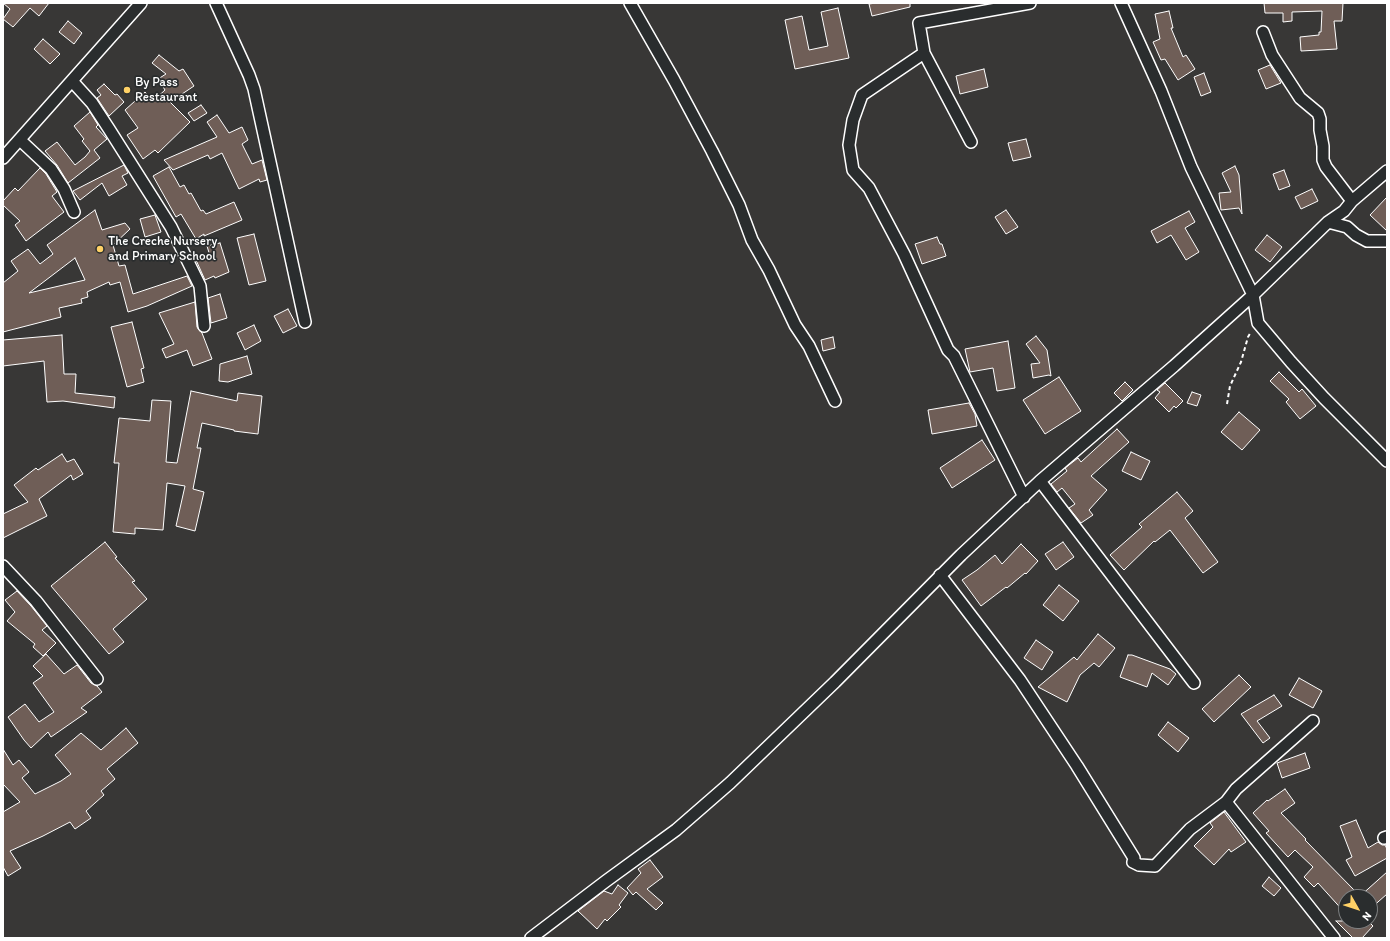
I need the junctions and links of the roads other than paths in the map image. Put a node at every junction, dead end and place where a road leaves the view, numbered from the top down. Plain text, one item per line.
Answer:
1 (141, 3) edge
2 (216, 3) edge
3 (630, 3) edge
4 (1030, 3) edge
5 (1121, 3) edge
6 (1264, 32) dead end
7 (924, 53) junction
8 (72, 81) junction
9 (20, 140) junction
10 (971, 142) dead end
11 (3, 158) edge
12 (1387, 172) edge
13 (1352, 201) junction
14 (74, 212) dead end
15 (1328, 222) junction
16 (1387, 241) edge
17 (1253, 295) junction
18 (305, 322) dead end
19 (204, 326) dead end
20 (835, 401) dead end
21 (1387, 461) edge
22 (1040, 481) junction
23 (1024, 497) junction
24 (3, 566) edge
25 (940, 575) junction
26 (97, 679) dead end
27 (1194, 683) dead end
28 (1313, 721) dead end
29 (1226, 802) junction
30 (531, 938) edge
31 (1334, 938) edge

1 - 8 street
2 - 18 street
3 - 20 street
4 - 7 street
5 - 17 street
6 - 13 street
7 - 10 street
7 - 23 street
8 - 9 street
8 - 19 street
9 - 11 street
9 - 14 street
12 - 13 street
13 - 15 street
15 - 16 street
15 - 17 street
17 - 21 street
17 - 22 street
22 - 23 street
22 - 27 street
23 - 25 street
24 - 26 street
25 - 29 street
25 - 30 street
28 - 29 street
29 - 31 street

